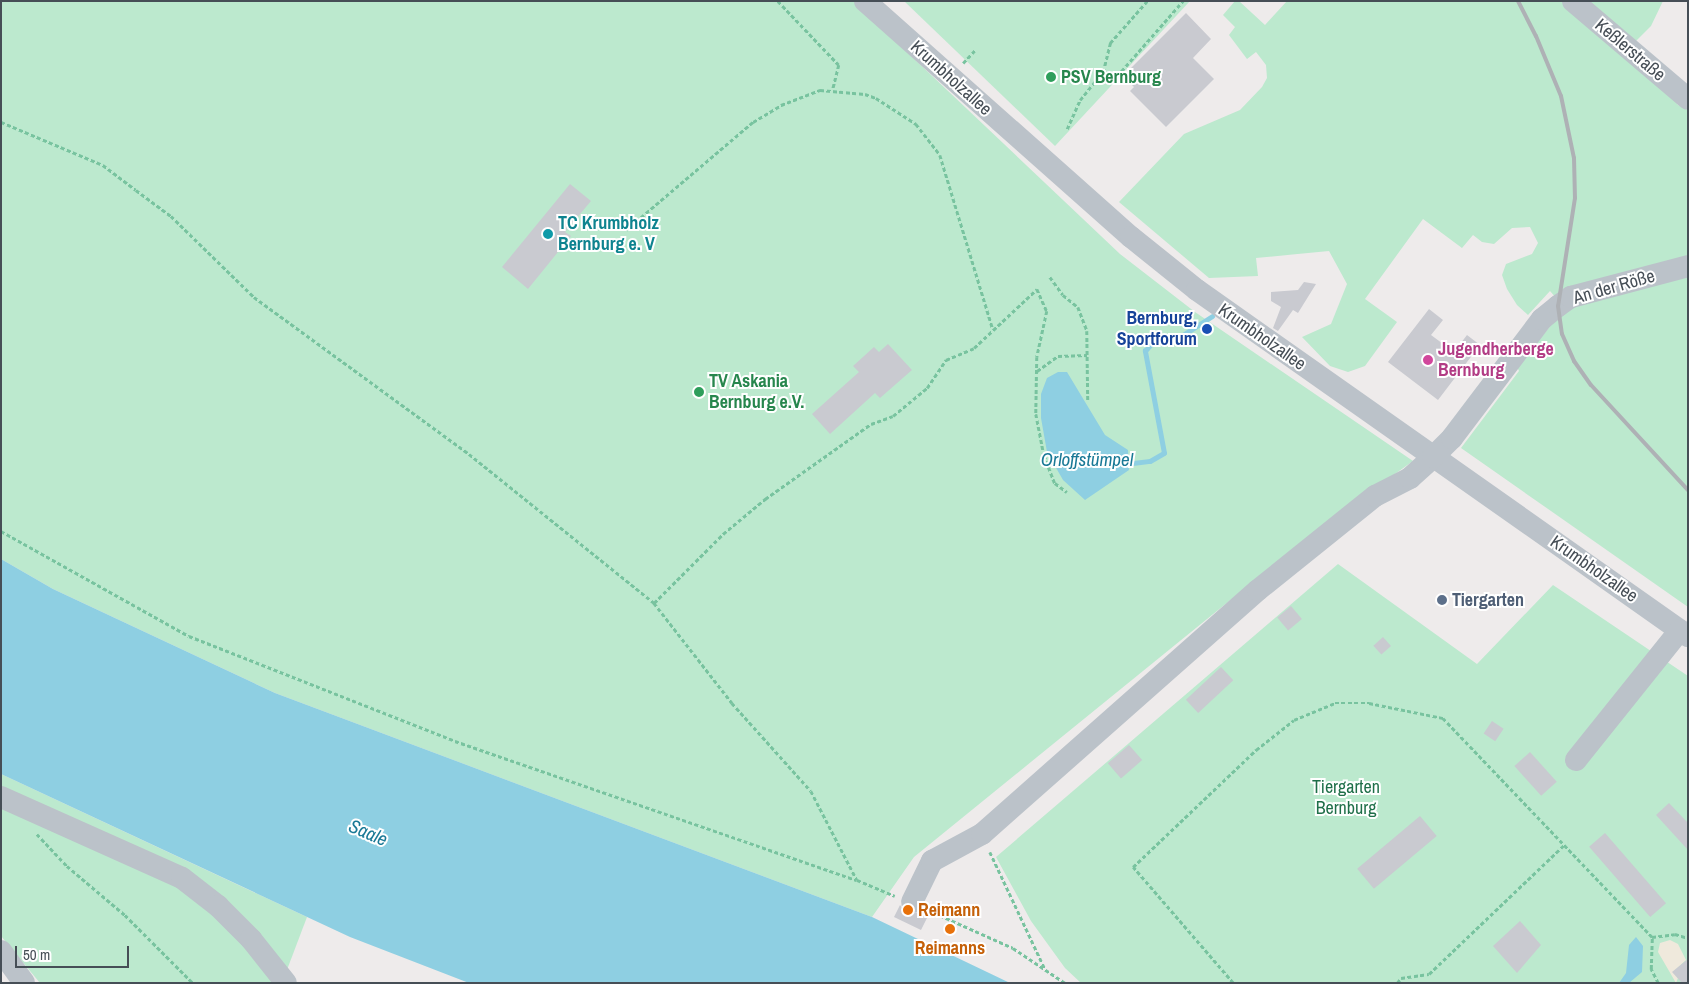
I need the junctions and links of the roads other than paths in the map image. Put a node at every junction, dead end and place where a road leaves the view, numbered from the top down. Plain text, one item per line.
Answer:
1 (865, 1) edge
2 (1573, 1) edge
3 (1688, 98) edge
4 (1688, 266) edge
5 (1433, 457) junction
6 (1684, 633) edge
7 (1576, 760) dead end
8 (1, 797) edge
9 (912, 902) road end
10 (1, 952) edge
11 (24, 983) edge
12 (286, 983) edge

1 - 5 street, Krumbholzallee
2 - 3 street, Keßlerstraße
4 - 5 street, An der Röße
5 - 6 street, Krumbholzallee
5 - 9 street, An der Röße
6 - 7 street
8 - 12 street
10 - 11 street

